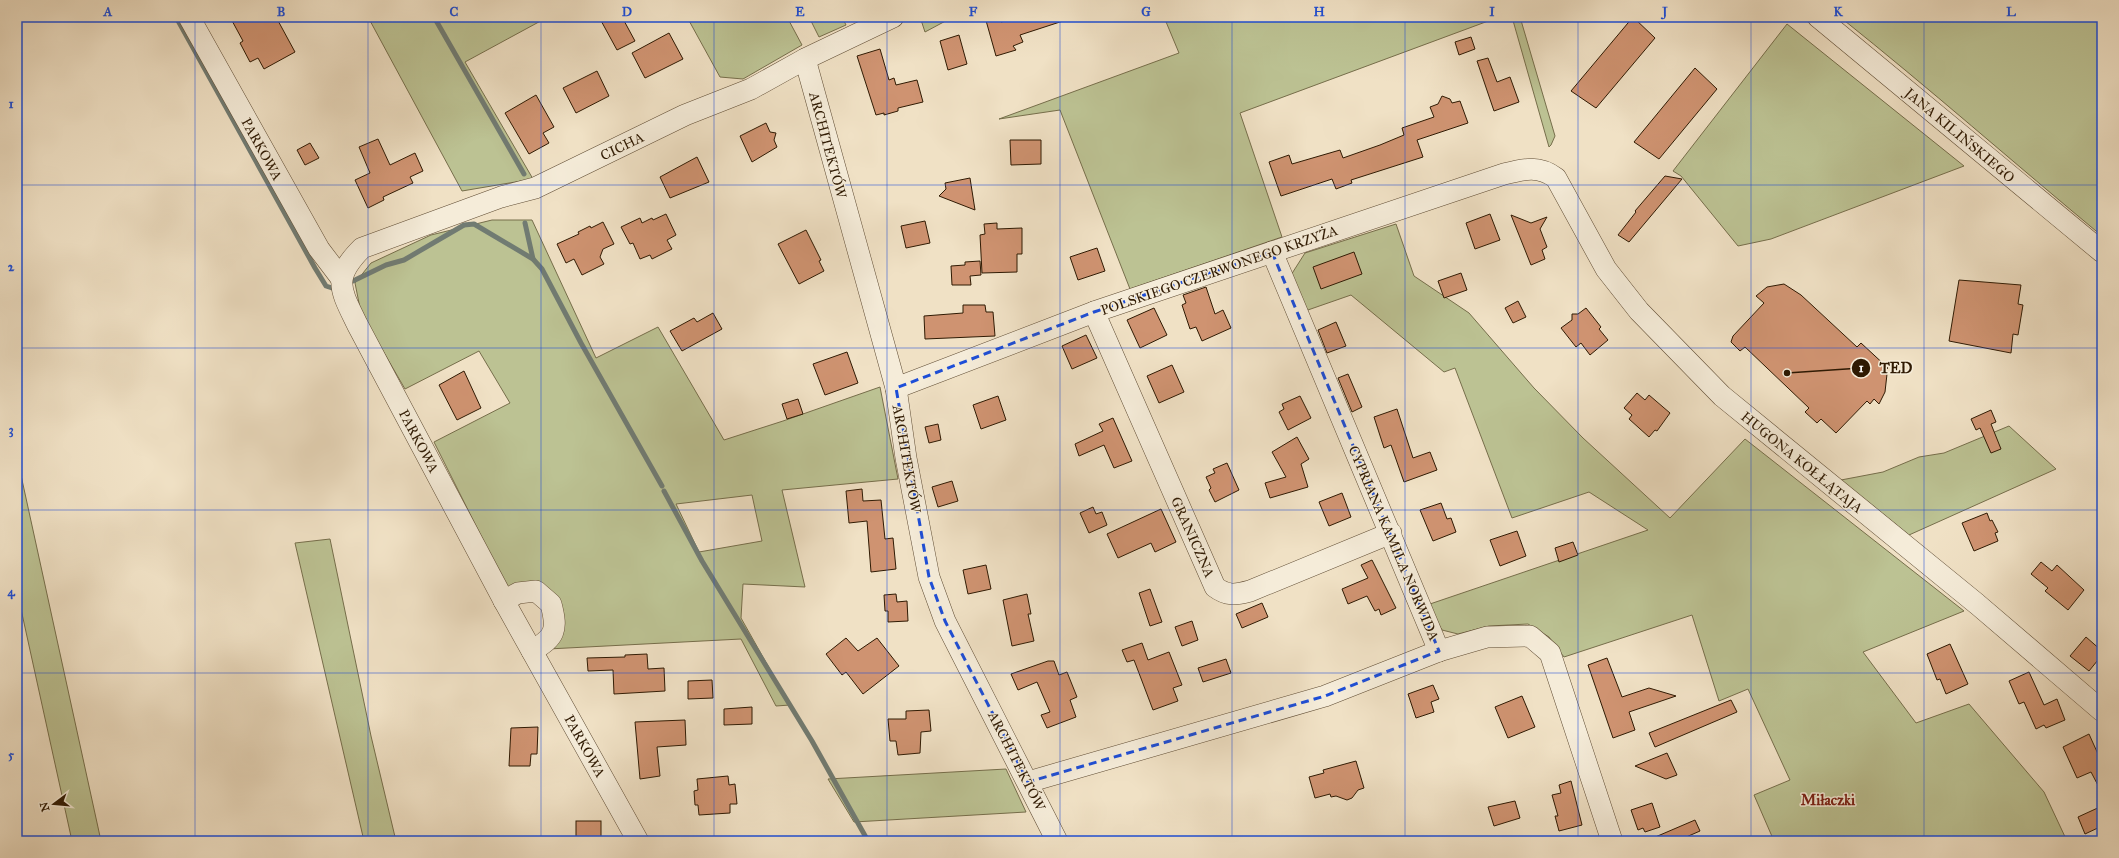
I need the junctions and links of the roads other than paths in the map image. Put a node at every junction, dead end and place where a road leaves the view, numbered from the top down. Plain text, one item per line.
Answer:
1 (189, 17) edge
2 (893, 17) edge
3 (1818, 17) edge
4 (805, 59) junction
5 (1547, 171) joint
6 (1272, 252) junction
7 (2102, 252) edge
8 (345, 269) junction
9 (1094, 312) junction
10 (896, 388) junction
11 (1391, 533) junction
12 (504, 601) junction
13 (532, 651) junction
14 (1439, 651) junction
15 (2102, 711) edge
16 (1028, 782) junction
17 (638, 841) edge
18 (1057, 841) edge
19 (1612, 841) edge

1 - 8 street, PARKOWA
2 - 4 street, CICHA
3 - 7 street, JANA KILIŃSKIEGO
4 - 8 street, CICHA
4 - 10 street, ARCHITEKTÓW
5 - 6 street, POLSKIEGO CZERWONEGO KRZYŻA
5 - 15 street, HUGONA KOŁŁĄTAJA
6 - 9 street, POLSKIEGO CZERWONEGO KRZYŻA
6 - 11 street, CYPRIANA KAMILA NORWIDA
8 - 12 street, PARKOWA
9 - 10 street, POLSKIEGO CZERWONEGO KRZYŻA
9 - 11 street, GRANICZNA
10 - 16 street, ARCHITEKTÓW
11 - 14 street, CYPRIANA KAMILA NORWIDA
12 - 13 street, PARKOWA
12 - 13 street
13 - 17 street, PARKOWA
14 - 16 street
14 - 19 street, CYPRIANA KAMILA NORWIDA
16 - 18 street, ARCHITEKTÓW

